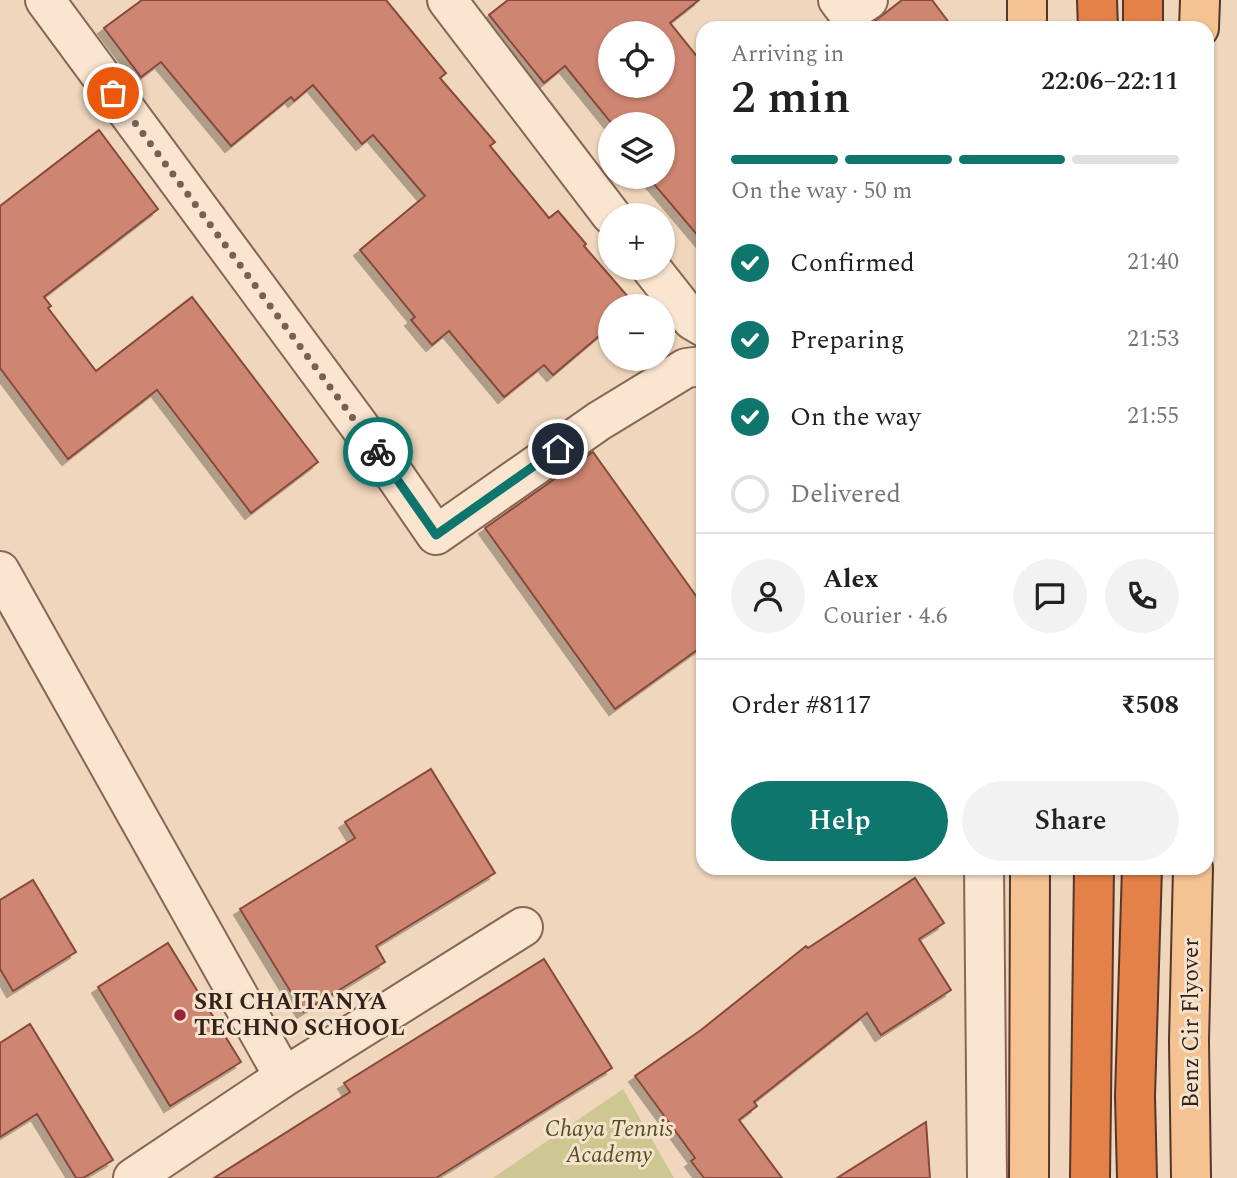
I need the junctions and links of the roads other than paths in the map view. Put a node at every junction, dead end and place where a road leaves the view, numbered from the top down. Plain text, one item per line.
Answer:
1 (46, 0) edge
2 (447, 0) edge
3 (838, 0) edge
4 (869, 0) edge
5 (1027, 0) edge
6 (1097, 0) edge
7 (1143, 0) edge
8 (1200, 0) edge
9 (1027, 21) edge
10 (1098, 21) edge
11 (1143, 21) edge
12 (1199, 21) edge
13 (602, 203) edge
14 (660, 280) edge
15 (696, 322) edge
16 (696, 367) edge
17 (0, 571) edge
18 (984, 875) edge
19 (1030, 875) edge
20 (1094, 875) edge
21 (1142, 875) edge
22 (1193, 875) edge
23 (523, 927) dead end
24 (284, 1077) junction
25 (133, 1178) edge
26 (987, 1178) edge
27 (1029, 1178) edge
28 (1090, 1178) edge
29 (1137, 1178) edge
30 (1191, 1178) edge

1 - 16 street
2 - 13 street
3 - 4 street
5 - 9 main road
6 - 10 highway
7 - 11 highway
8 - 12 main road
14 - 15 street
17 - 24 street
18 - 26 street
19 - 27 main road
20 - 28 highway
21 - 29 highway
22 - 30 main road, Benz Cir Flyover
23 - 24 street
24 - 25 street

